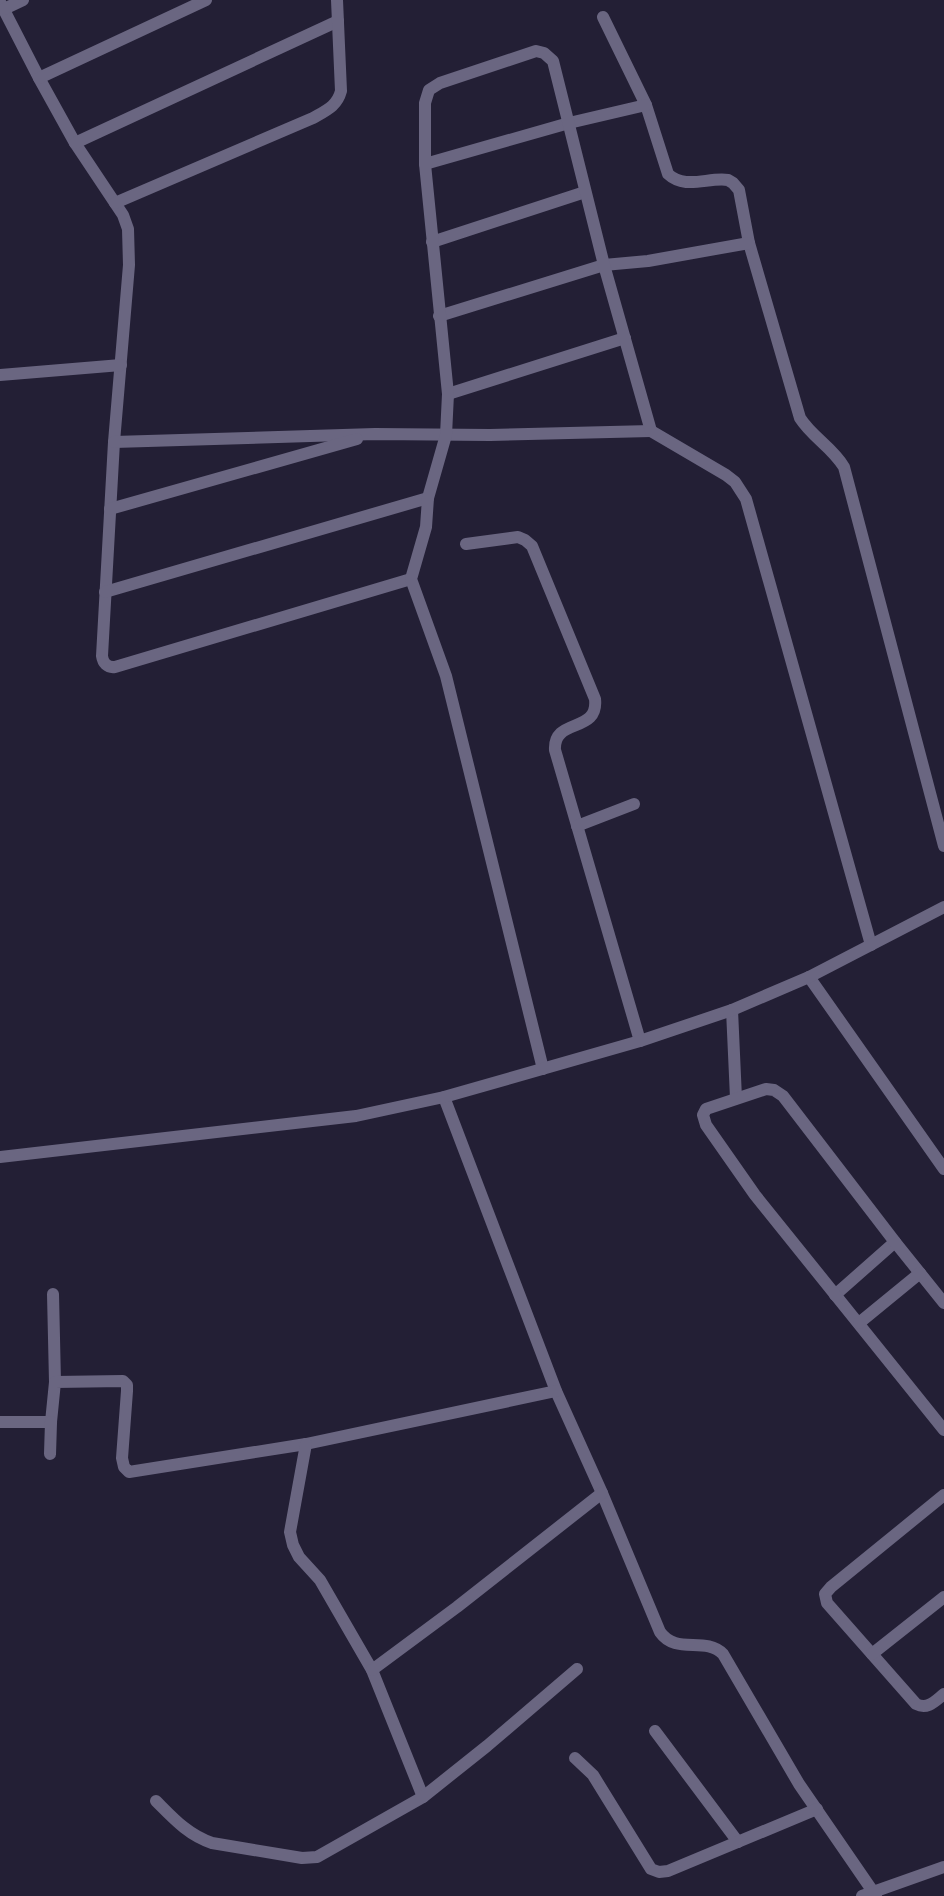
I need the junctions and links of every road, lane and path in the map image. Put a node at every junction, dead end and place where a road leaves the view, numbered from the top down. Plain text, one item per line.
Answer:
1 (23, 0) edge
2 (206, 0) edge
3 (337, 0) edge
4 (2, 5) edge
5 (603, 17) dead end
6 (338, 21) junction
7 (39, 78) junction
8 (646, 105) junction
9 (569, 123) junction
10 (75, 143) junction
11 (425, 164) junction
12 (585, 192) junction
13 (116, 203) junction
14 (432, 242) junction
15 (749, 243) junction
16 (604, 265) junction
17 (439, 316) junction
18 (624, 338) junction
19 (120, 365) junction
20 (0, 375) edge
21 (448, 394) junction
22 (651, 431) junction
23 (375, 434) junction
24 (446, 435) junction
25 (114, 442) junction
26 (428, 498) junction
27 (110, 509) junction
28 (466, 544) dead end
29 (411, 579) junction
30 (105, 592) junction
31 (634, 804) dead end
32 (577, 826) junction
33 (944, 846) edge
34 (944, 907) edge
35 (871, 945) junction
36 (809, 977) junction
37 (732, 1010) junction
38 (640, 1041) junction
39 (543, 1069) junction
40 (444, 1097) junction
41 (736, 1098) junction
42 (0, 1158) edge
43 (944, 1169) edge
44 (895, 1242) junction
45 (920, 1273) junction
46 (53, 1294) dead end
47 (835, 1295) junction
48 (944, 1303) edge
49 (859, 1323) junction
50 (55, 1382) junction
51 (556, 1391) junction
52 (0, 1422) edge
53 (51, 1422) junction
54 (944, 1430) edge
55 (306, 1444) junction
56 (50, 1454) dead end
57 (602, 1492) junction
58 (944, 1495) edge
59 (944, 1597) edge
60 (872, 1654) junction
61 (577, 1669) dead end
62 (372, 1670) junction
63 (944, 1694) edge
64 (655, 1732) dead end
65 (575, 1758) dead end
66 (423, 1797) junction
67 (156, 1801) dead end
68 (817, 1809) junction
69 (738, 1842) junction
70 (944, 1867) edge
71 (870, 1895) edge

1 - 4 street
2 - 7 street
3 - 6 street
4 - 7 street
5 - 8 street
6 - 10 street
6 - 13 street
7 - 10 street
8 - 9 street
8 - 15 street
9 - 11 street
9 - 11 street
9 - 12 street
10 - 13 street
11 - 14 street
12 - 14 street
12 - 16 street
13 - 19 street
14 - 17 street
15 - 16 street
15 - 33 street
16 - 17 street
16 - 18 street
17 - 21 street
18 - 21 street
18 - 22 street
19 - 20 street
19 - 25 street
21 - 24 street
22 - 24 street
22 - 35 street
23 - 24 street
23 - 25 street
23 - 27 street
24 - 26 street
25 - 27 street
26 - 29 street
26 - 30 street
27 - 30 street
28 - 32 street
29 - 30 street
29 - 39 street
31 - 32 street
32 - 38 street
34 - 35 street
35 - 36 street
36 - 37 street
36 - 43 street
37 - 38 street
37 - 41 street
38 - 39 street
39 - 40 street
40 - 42 street
40 - 51 street
41 - 44 street
41 - 47 street
44 - 45 street
44 - 47 street
45 - 48 street
45 - 49 street
46 - 50 street
47 - 49 street
49 - 54 street
50 - 53 street
50 - 55 street
51 - 55 street
51 - 57 street
52 - 53 street
53 - 56 street
55 - 62 street
57 - 62 street
57 - 68 street
58 - 60 street
59 - 60 street
60 - 63 street
61 - 66 street
62 - 66 street
64 - 69 street
65 - 69 street
66 - 67 street
68 - 69 street
68 - 71 street
70 - 71 street

